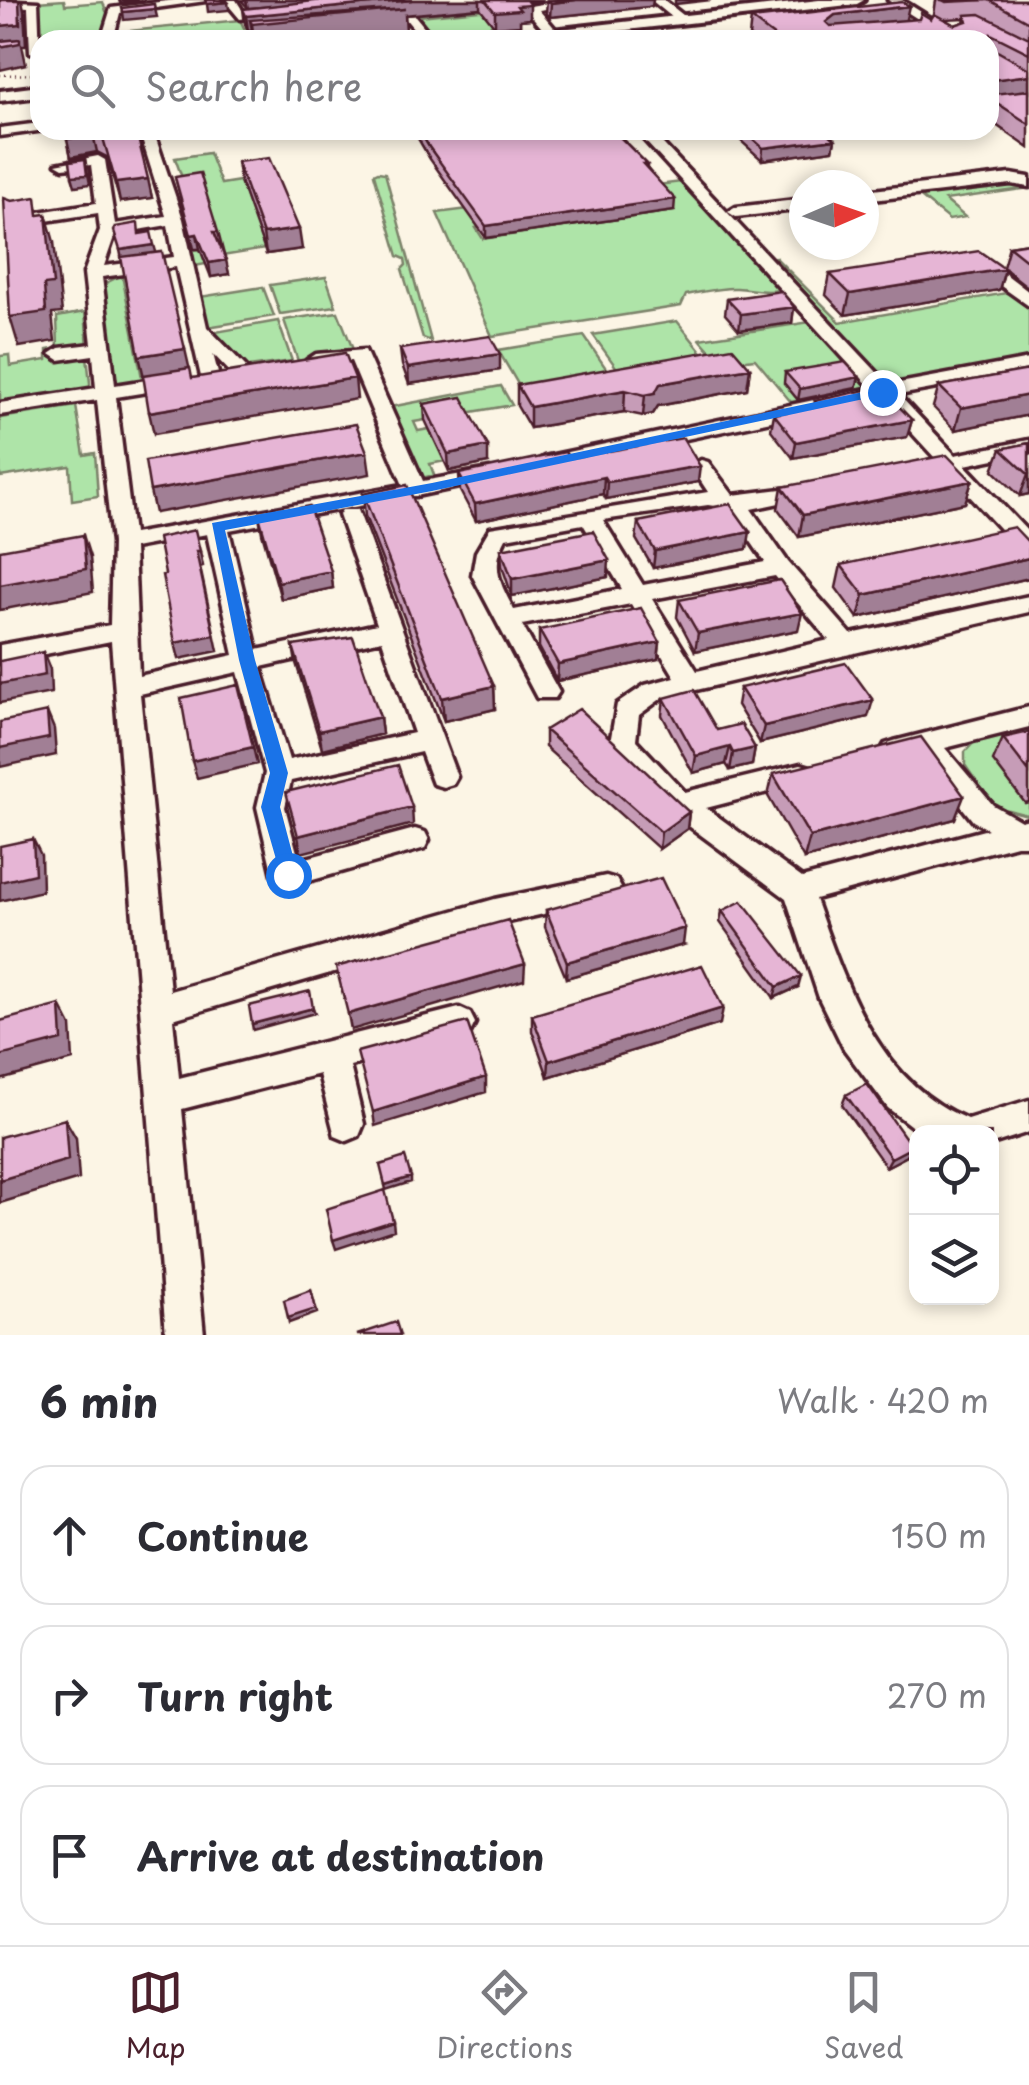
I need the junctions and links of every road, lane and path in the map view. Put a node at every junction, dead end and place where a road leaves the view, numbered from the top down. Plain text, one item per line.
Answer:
1 (118, 0) edge
2 (207, 0) edge
3 (416, 0) edge
4 (601, 0) edge
5 (658, 0) edge
6 (678, 0) edge
7 (857, 0) edge
8 (894, 0) edge
9 (397, 1) edge
10 (0, 2) edge
11 (825, 2) edge
12 (295, 4) edge
13 (378, 4) edge
14 (527, 4) edge
15 (233, 5) edge
16 (130, 8) junction
17 (283, 13) edge
18 (264, 14) junction
19 (703, 17) junction
20 (682, 20) junction
21 (415, 21) junction
22 (396, 23) edge
23 (35, 30) edge
24 (110, 30) edge
25 (273, 30) edge
26 (422, 30) edge
27 (551, 30) edge
28 (608, 30) edge
29 (947, 30) edge
30 (18, 49) edge
31 (30, 52) edge
32 (30, 74) edge
33 (0, 75) edge
34 (30, 92) edge
35 (0, 96) edge
36 (30, 128) edge
37 (0, 132) edge
38 (149, 140) edge
39 (651, 140) edge
40 (63, 164) dead end
41 (1029, 182) edge
42 (879, 194) edge
43 (789, 206) edge
44 (104, 207) junction
45 (736, 212) dead end
46 (20, 220) edge
47 (175, 220) junction
48 (108, 230) junction
49 (183, 261) junction
50 (980, 262) edge
51 (93, 273) junction
52 (1029, 301) edge
53 (197, 326) junction
54 (100, 348) junction
55 (59, 354) dead end
56 (300, 363) edge
57 (1029, 365) edge
58 (209, 377) junction
59 (105, 392) junction
60 (882, 392) junction
61 (0, 409) edge
62 (1029, 446) edge
63 (950, 463) junction
64 (701, 466) edge
65 (892, 474) edge
66 (834, 485) edge
67 (416, 490) junction
68 (730, 500) junction
69 (350, 515) dead end
70 (589, 516) junction
71 (1029, 516) edge
72 (1004, 520) junction
73 (218, 526) junction
74 (123, 542) junction
75 (1029, 546) edge
76 (780, 566) junction
77 (636, 594) junction
78 (1029, 604) edge
79 (510, 620) junction
80 (389, 630) junction
81 (122, 631) junction
82 (846, 644) junction
83 (0, 654) edge
84 (247, 660) junction
85 (692, 682) junction
86 (130, 687) junction
87 (546, 692) dead end
88 (1029, 717) edge
89 (430, 740) junction
90 (926, 743) junction
91 (869, 757) edge
92 (831, 766) edge
93 (279, 773) junction
94 (443, 777) dead end
95 (680, 804) junction
96 (1026, 835) edge
97 (415, 840) dead end
98 (606, 888) dead end
99 (798, 892) junction
100 (157, 1009) junction
101 (459, 1023) edge
102 (331, 1056) junction
103 (165, 1097) junction
104 (1029, 1116) edge
105 (347, 1124) dead end
106 (941, 1125) edge
107 (999, 1125) edge
108 (185, 1335) edge

1 - 16 street
2 - 16 street
3 - 9 street
4 - 14 street
5 - 20 street
6 - 19 street
7 - 11 main road
8 - 29 street
9 - 13 street
9 - 21 street
10 - 23 street
11 - 19 main road
12 - 15 street
14 - 27 street
15 - 18 street
16 - 24 street
17 - 18 street
18 - 25 street
19 - 20 main road
20 - 28 main road
21 - 22 street
21 - 26 street
30 - 31 street
32 - 33 path
34 - 35 main road
36 - 37 street
38 - 47 street
39 - 60 street
40 - 44 street
41 - 42 street
43 - 45 street
44 - 46 street
44 - 48 street
47 - 48 street
47 - 49 street
48 - 51 street
49 - 51 street
49 - 53 street
50 - 52 street
51 - 54 street
53 - 58 street
53 - 58 street
54 - 55 street
54 - 59 street
56 - 67 street
57 - 60 street
58 - 59 street
59 - 61 street
59 - 74 street
60 - 63 street
60 - 67 street
62 - 63 street
63 - 65 street
63 - 72 street
64 - 68 street
66 - 68 street
67 - 73 street
68 - 70 street
68 - 76 street
69 - 80 street
70 - 77 street
70 - 79 street
71 - 72 street
72 - 75 street
73 - 74 street
73 - 84 street
74 - 81 street
76 - 77 street
76 - 82 street
77 - 79 street
77 - 85 street
78 - 82 street
79 - 87 street
80 - 84 street
80 - 89 street
81 - 83 street
81 - 86 street
82 - 85 street
84 - 86 street
84 - 93 street
85 - 95 street
86 - 100 street
88 - 90 street
89 - 93 street
89 - 94 street
90 - 91 street
90 - 96 street
92 - 95 street
93 - 97 street
95 - 99 street
96 - 99 street
98 - 100 street
99 - 106 street
100 - 103 street
101 - 102 street
102 - 103 street
102 - 105 street
103 - 108 street
104 - 107 street

